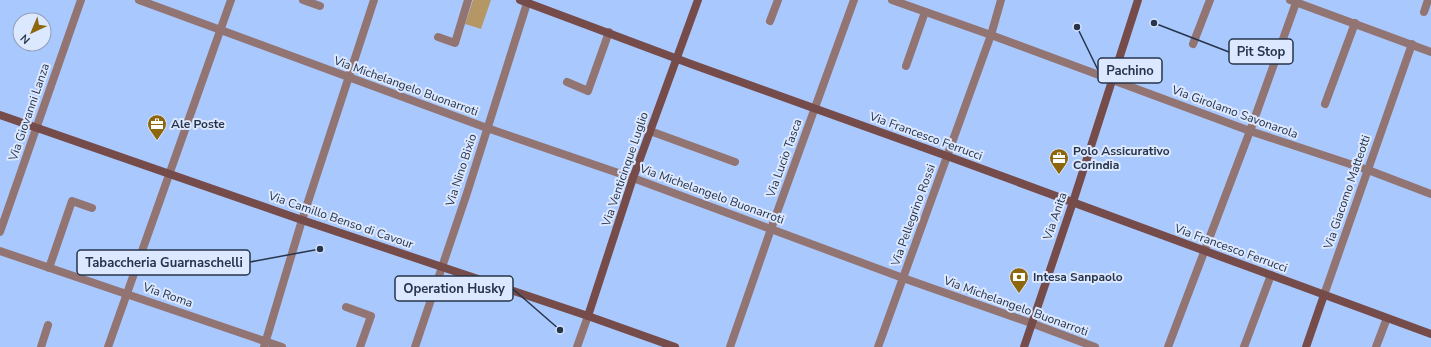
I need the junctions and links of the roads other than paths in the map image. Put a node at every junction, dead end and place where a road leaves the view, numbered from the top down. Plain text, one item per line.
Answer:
1 (81, 0) edge
2 (139, 0) edge
3 (231, 0) edge
4 (302, 0) edge
5 (374, 0) edge
6 (468, 0) edge
7 (698, 0) edge
8 (778, 0) edge
9 (854, 0) edge
10 (892, 0) edge
11 (1001, 0) edge
12 (1138, 0) edge
13 (1210, 0) edge
14 (1428, 0) edge
15 (525, 1) edge
16 (1294, 1) edge
17 (320, 6) dead end
18 (925, 12) junction
19 (1424, 12) dead end
20 (770, 21) dead end
21 (1356, 23) junction
22 (220, 30) junction
23 (609, 32) junction
24 (990, 35) junction
25 (438, 38) dead end
26 (1194, 44) dead end
27 (1412, 44) junction
28 (1431, 52) edge
29 (676, 58) junction
30 (906, 66) dead end
31 (348, 77) junction
32 (1112, 80) junction
33 (567, 82) dead end
34 (1325, 104) dead end
35 (814, 109) junction
36 (0, 115) edge
37 (37, 127) junction
38 (487, 128) junction
39 (650, 131) junction
40 (1250, 131) junction
41 (947, 156) junction
42 (734, 162) dead end
43 (1368, 170) junction
44 (169, 174) junction
45 (633, 178) junction
46 (1431, 194) edge
47 (1073, 202) junction
48 (92, 208) dead end
49 (302, 220) junction
50 (771, 229) junction
51 (0, 232) edge
52 (0, 251) edge
53 (1204, 251) junction
54 (442, 267) junction
55 (49, 268) junction
56 (1271, 275) junction
57 (903, 278) junction
58 (127, 294) junction
59 (1324, 295) junction
60 (346, 307) dead end
61 (588, 316) junction
62 (1387, 318) junction
63 (1031, 323) junction
64 (48, 325) dead end
65 (1431, 334) edge
66 (265, 344) edge
67 (41, 347) edge
68 (108, 347) edge
69 (282, 347) edge
70 (360, 347) edge
71 (415, 347) edge
72 (577, 347) edge
73 (675, 347) edge
74 (730, 347) edge
75 (878, 347) edge
76 (1024, 347) edge
77 (1095, 347) edge
78 (1168, 347) edge
79 (1244, 347) edge
80 (1306, 347) edge
81 (1376, 347) edge

1 - 37 street, Via Giovanni Lanza
2 - 22 street, Via Michelangelo Buonarroti
3 - 22 street
4 - 17 street
5 - 31 street
6 - 25 street
7 - 29 street, Via Venticinque Luglio
8 - 20 street
9 - 35 street, Via Lucio Tasca
10 - 18 street, Via Girolamo Savonarola
11 - 24 street, Via Pellegrino Rossi
12 - 32 street, Via Anita
13 - 26 street
14 - 19 street
15 - 23 street, Via Francesco Ferrucci
15 - 38 street, Via Nino Bixio
16 - 21 street
16 - 40 street
18 - 24 street, Via Girolamo Savonarola
18 - 30 street
21 - 27 street
21 - 34 street
22 - 31 street, Via Michelangelo Buonarroti
22 - 44 street
23 - 29 street, Via Francesco Ferrucci
23 - 33 street
24 - 32 street, Via Girolamo Savonarola
24 - 41 street, Via Pellegrino Rossi
27 - 28 street
27 - 43 street, Via Giacomo Matteotti
29 - 35 street, Via Francesco Ferrucci
29 - 39 street, Via Venticinque Luglio
31 - 38 street, Via Michelangelo Buonarroti
31 - 49 street
32 - 40 street, Via Girolamo Savonarola
32 - 47 street, Via Anita
35 - 41 street, Via Francesco Ferrucci
35 - 50 street, Via Lucio Tasca
36 - 37 street, Via Camillo Benso di Cavour
37 - 44 street, Via Camillo Benso di Cavour
37 - 51 street, Via Giovanni Lanza
38 - 45 street, Via Michelangelo Buonarroti
38 - 54 street, Via Nino Bixio
39 - 42 street
39 - 45 street, Via Venticinque Luglio
40 - 43 street, Via Girolamo Savonarola
40 - 53 street
41 - 47 street, Via Francesco Ferrucci
41 - 57 street, Via Pellegrino Rossi
43 - 46 street, Via Girolamo Savonarola
43 - 59 street, Via Giacomo Matteotti
44 - 49 street, Via Camillo Benso di Cavour
44 - 58 street
45 - 50 street, Via Michelangelo Buonarroti
45 - 61 street, Via Venticinque Luglio
47 - 53 street, Via Francesco Ferrucci
47 - 63 street, Via Anita
48 - 55 street
49 - 54 street, Via Camillo Benso di Cavour
49 - 66 street
50 - 57 street, Via Michelangelo Buonarroti
50 - 74 street, Via Lucio Tasca
52 - 55 street, Via Roma
53 - 56 street, Via Francesco Ferrucci
53 - 78 street
54 - 61 street, Via Camillo Benso di Cavour
54 - 71 street, Via Nino Bixio
55 - 58 street, Via Roma
56 - 59 street, Via Francesco Ferrucci
56 - 79 street
57 - 63 street, Via Michelangelo Buonarroti
57 - 75 street, Via Pellegrino Rossi
58 - 66 street, Via Roma
58 - 68 street
59 - 62 street, Via Francesco Ferrucci
59 - 80 street, Via Giacomo Matteotti
60 - 70 street
61 - 72 street, Via Venticinque Luglio
61 - 73 street, Via Camillo Benso di Cavour
62 - 65 street, Via Francesco Ferrucci
62 - 81 street
63 - 76 street, Via Anita
63 - 77 street, Via Michelangelo Buonarroti
64 - 67 street
66 - 69 street, Via Roma

